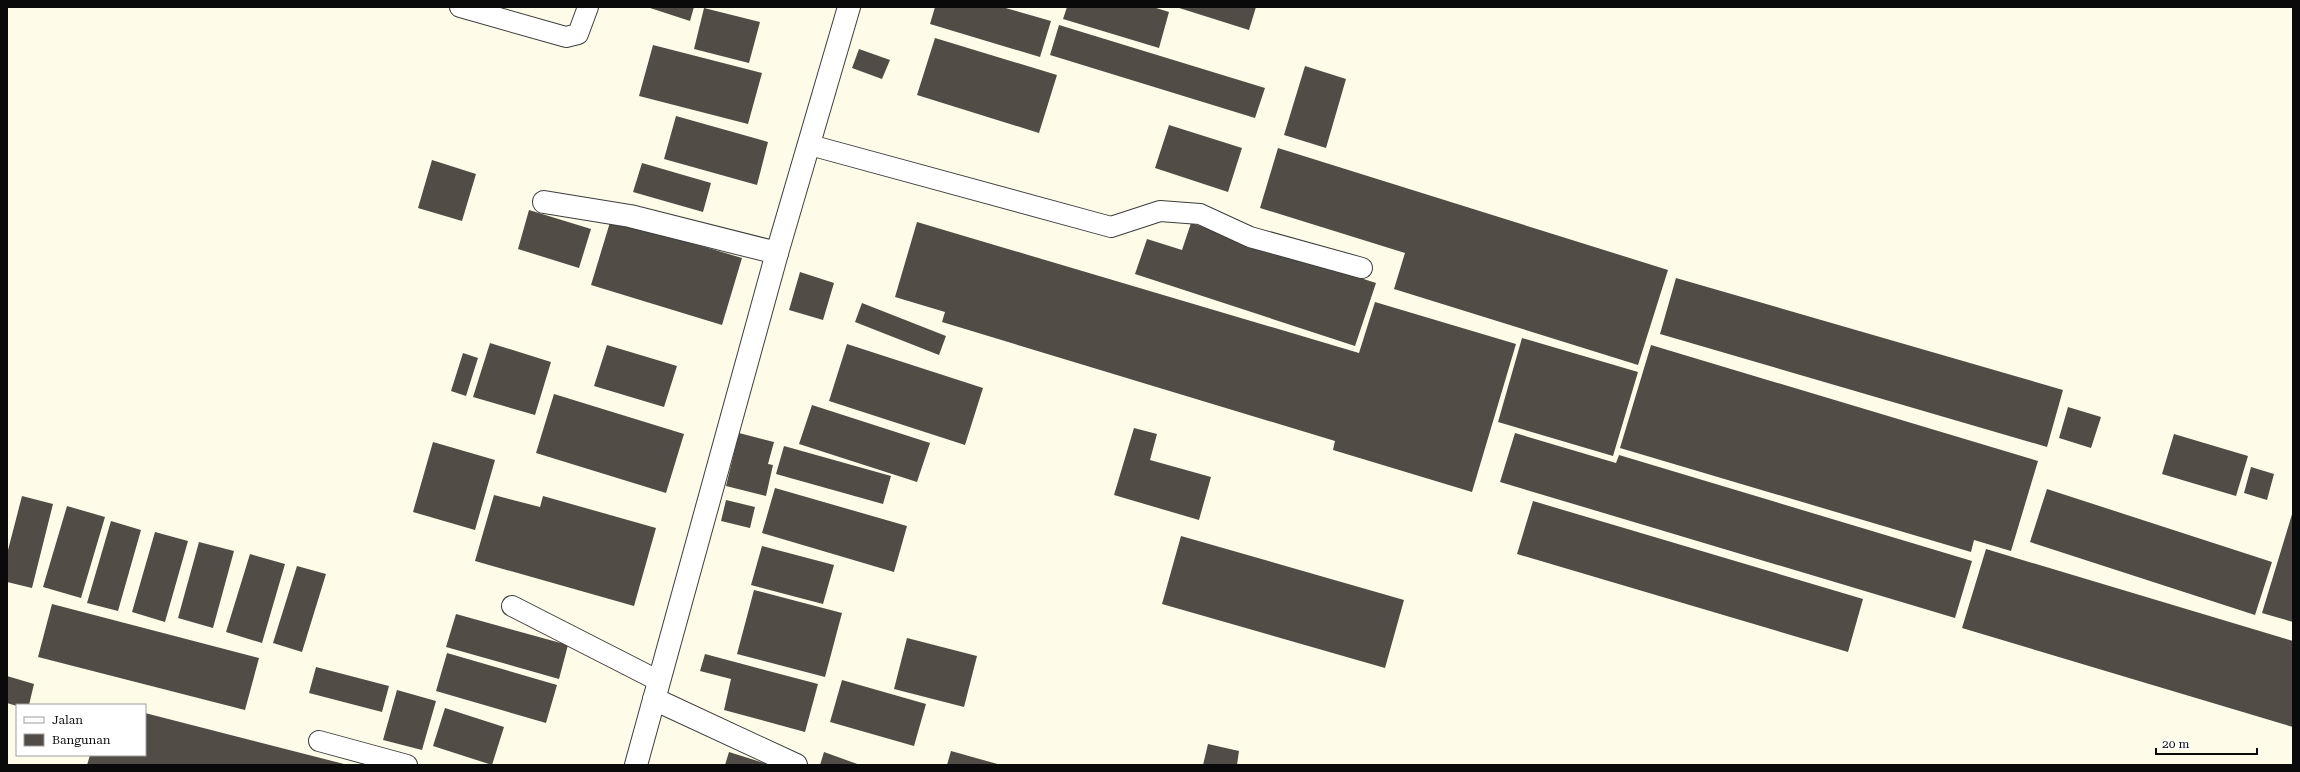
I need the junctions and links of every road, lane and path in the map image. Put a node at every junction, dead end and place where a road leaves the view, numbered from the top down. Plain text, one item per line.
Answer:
1 (460, 7) edge
2 (588, 7) edge
3 (849, 7) edge
4 (810, 146) junction
5 (544, 202) dead end
6 (777, 253) junction
7 (1362, 268) dead end
8 (512, 606) dead end
9 (657, 690) junction
10 (319, 741) dead end
11 (407, 765) edge
12 (636, 765) edge
13 (796, 765) edge

1 - 2 lane
3 - 4 street
4 - 6 street
4 - 7 lane
5 - 6 street
6 - 9 street
8 - 9 lane
9 - 12 street
9 - 13 street
10 - 11 lane

